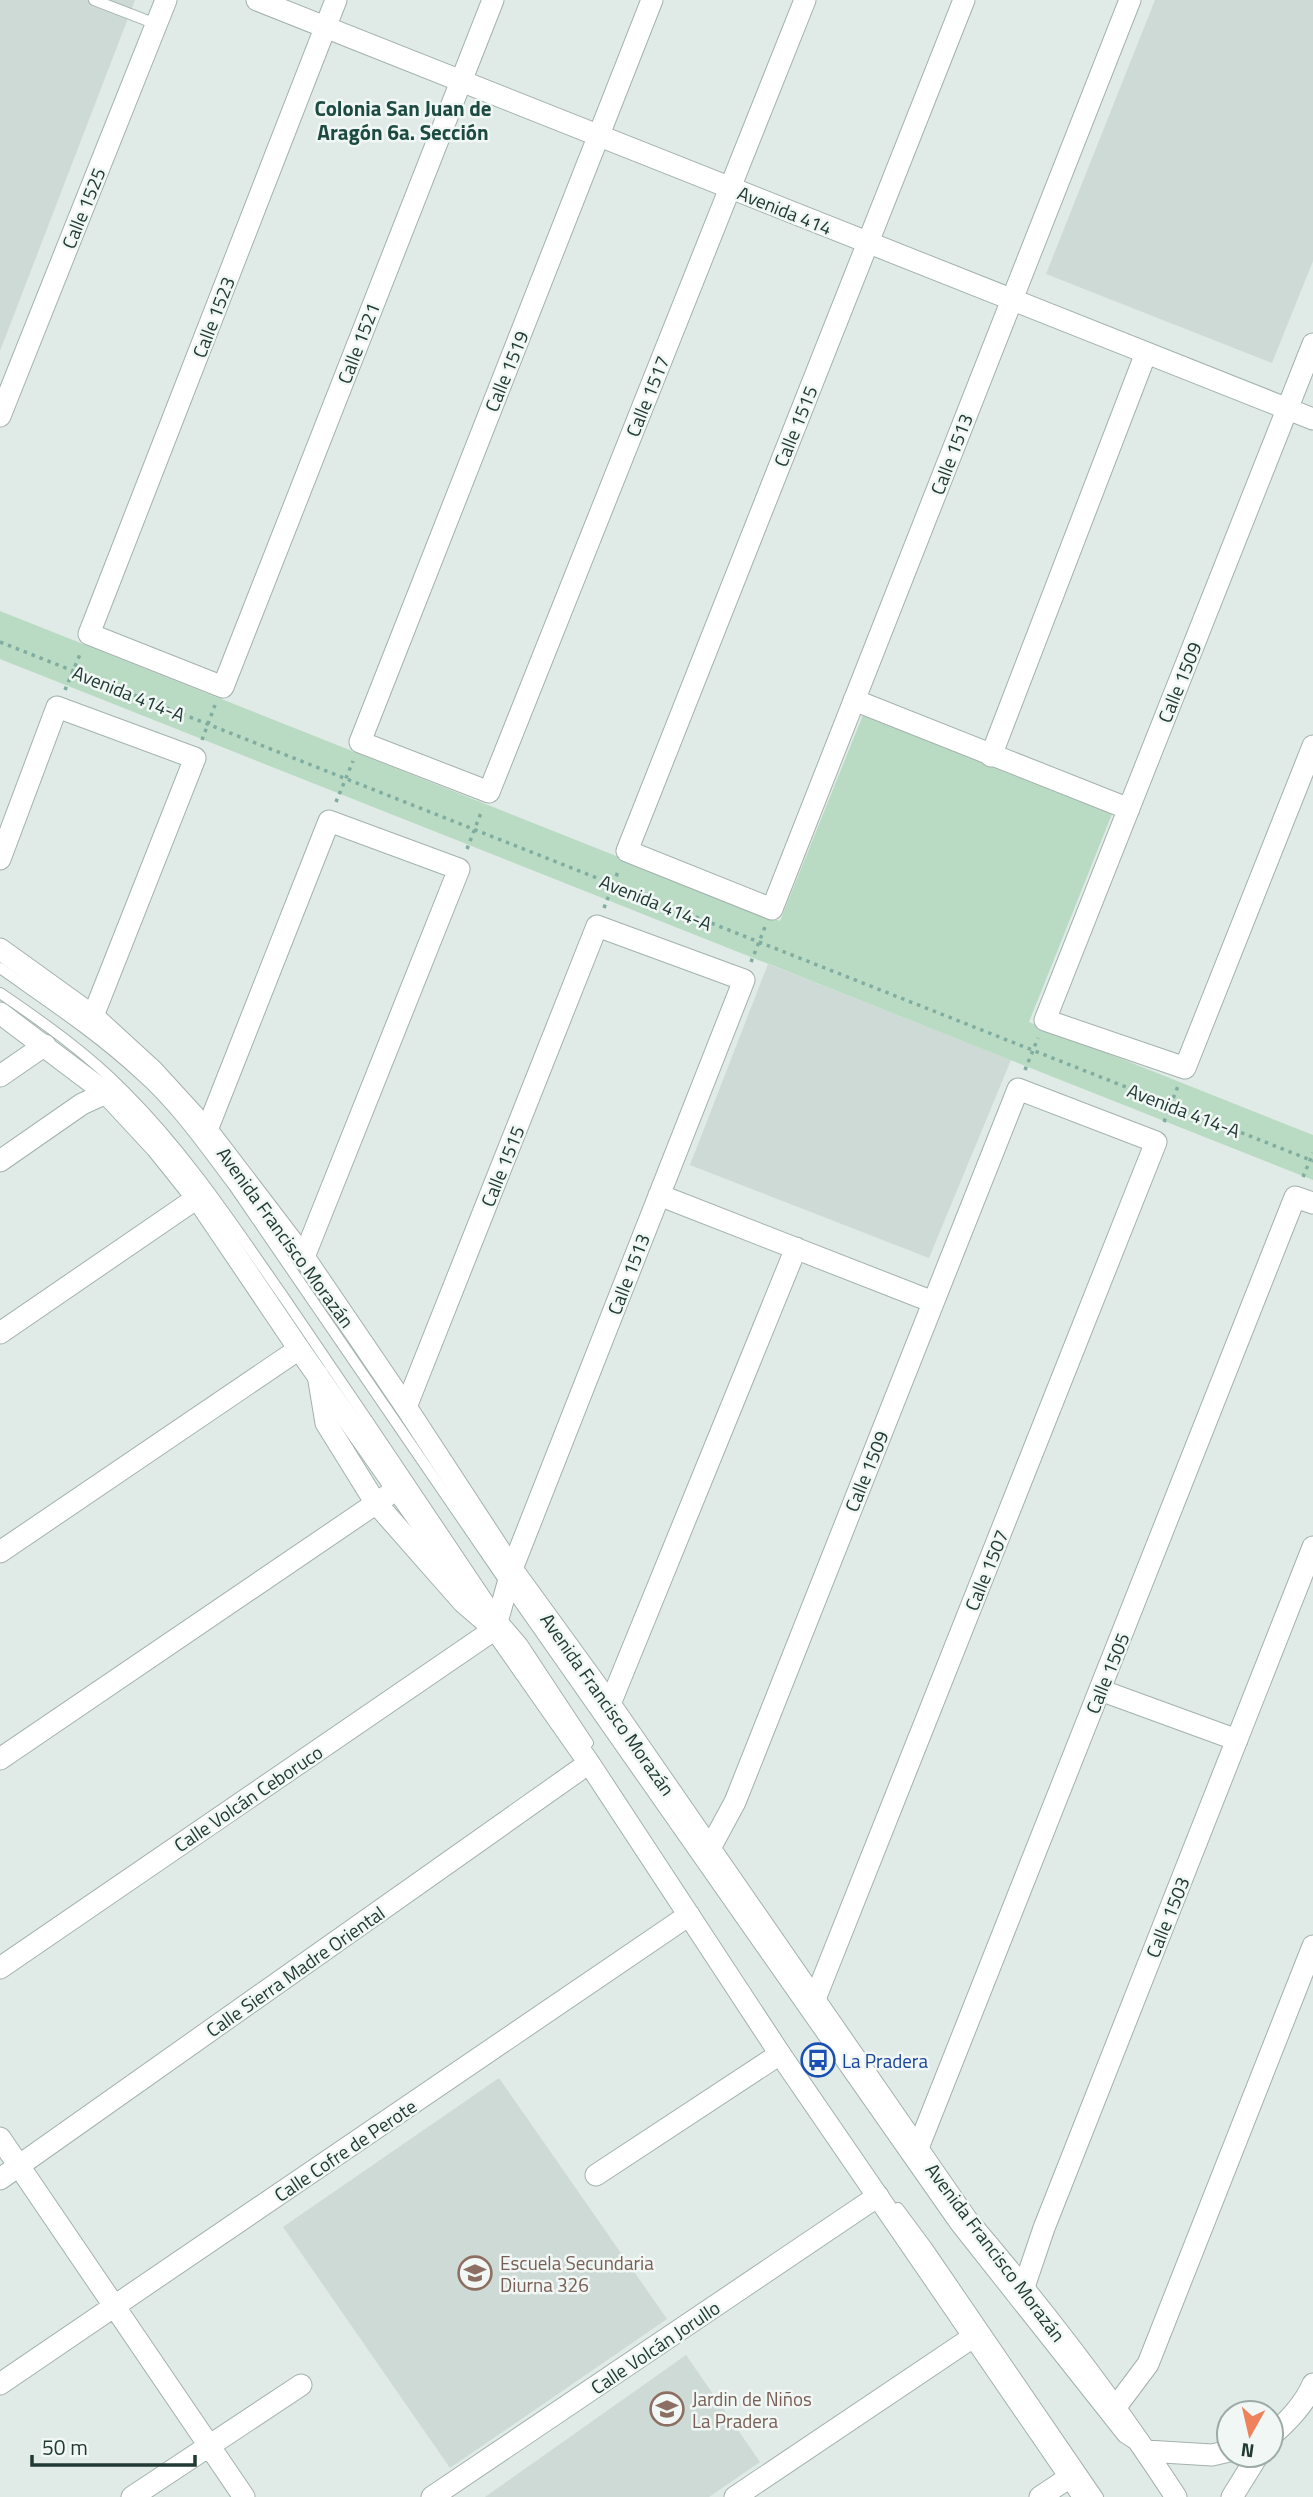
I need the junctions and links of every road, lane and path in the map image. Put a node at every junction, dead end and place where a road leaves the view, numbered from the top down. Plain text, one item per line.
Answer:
1 (94, 0) edge
2 (166, 0) edge
3 (257, 0) edge
4 (336, 0) edge
5 (493, 0) edge
6 (652, 0) edge
7 (806, 0) edge
8 (964, 0) edge
9 (1130, 0) edge
10 (156, 24) junction
11 (326, 27) junction
12 (461, 81) junction
13 (599, 135) junction
14 (730, 188) junction
15 (868, 242) junction
16 (1012, 299) junction
17 (1313, 344) edge
18 (1146, 353) junction
19 (1287, 409) junction
20 (0, 416) edge
21 (1313, 419) edge
22 (89, 634) junction
23 (0, 642) edge
24 (73, 671) junction
25 (223, 687) junction
26 (854, 700) junction
27 (57, 707) junction
28 (208, 724) junction
29 (360, 742) junction
30 (1313, 746) edge
31 (991, 756) junction
32 (195, 758) junction
33 (345, 779) junction
34 (489, 792) junction
35 (1129, 809) junction
36 (329, 821) junction
37 (474, 830) junction
38 (626, 851) junction
39 (0, 859) edge
40 (459, 869) junction
41 (613, 885) junction
42 (772, 909) junction
43 (597, 926) junction
44 (759, 942) junction
45 (0, 949) edge
46 (0, 968) edge
47 (744, 980) junction
48 (0, 993) edge
49 (0, 1013) edge
50 (93, 1016) junction
51 (1045, 1020) junction
52 (45, 1045) junction
53 (1033, 1051) junction
54 (1185, 1068) junction
55 (0, 1076) edge
56 (1018, 1089) junction
57 (106, 1093) junction
58 (1171, 1104) junction
59 (207, 1130) junction
60 (1156, 1142) junction
61 (1313, 1153) edge
62 (1312, 1160) edge
63 (0, 1161) edge
64 (659, 1195) junction
65 (197, 1198) junction
66 (1304, 1200) edge
67 (796, 1248) junction
68 (304, 1257) junction
69 (933, 1302) junction
70 (0, 1333) edge
71 (299, 1349) junction
72 (318, 1374) junction
73 (406, 1407) junction
74 (397, 1489) junction
75 (375, 1502) junction
76 (1313, 1547) edge
77 (0, 1552) edge
78 (510, 1577) junction
79 (497, 1622) junction
80 (1100, 1690) junction
81 (610, 1704) junction
82 (1237, 1740) junction
83 (0, 1759) edge
84 (590, 1763) junction
85 (709, 1850) junction
86 (689, 1915) junction
87 (1313, 1946) edge
88 (0, 1968) edge
89 (815, 1999) junction
90 (780, 2054) junction
91 (0, 2138) edge
92 (918, 2148) junction
93 (19, 2166) junction
94 (596, 2175) dead end
95 (0, 2179) edge
96 (878, 2196) junction
97 (1024, 2287) junction
98 (114, 2307) junction
99 (973, 2337) junction
100 (0, 2384) edge
101 (1313, 2384) edge
102 (301, 2385) dead end
103 (1115, 2408) junction
104 (1285, 2424) edge
105 (208, 2445) junction
106 (1146, 2451) junction
107 (1215, 2454) edge
108 (1249, 2469) edge
109 (1070, 2477) junction
110 (132, 2497) edge
111 (244, 2497) edge
112 (432, 2497) edge
113 (735, 2497) edge
114 (1040, 2497) edge
115 (1084, 2497) edge
116 (1098, 2497) edge
117 (1176, 2497) edge
118 (1232, 2497) edge

1 - 10 lane
2 - 10 street, Calle 1525
3 - 11 street, Avenida 414
4 - 11 street, Calle 1523
5 - 12 street, Calle 1521
6 - 13 street, Calle 1519
7 - 14 street, Calle 1517
8 - 15 street, Calle 1515
9 - 16 street, Calle 1513
10 - 20 street, Calle 1525
11 - 12 street, Avenida 414
11 - 22 street, Calle 1523
12 - 13 street, Avenida 414
12 - 25 street, Calle 1521
13 - 14 street, Avenida 414
13 - 29 street, Calle 1519
14 - 15 street, Avenida 414
14 - 34 street, Calle 1517
15 - 16 street, Avenida 414
15 - 38 street, Calle 1515
16 - 18 street, Avenida 414
16 - 26 street, Calle 1513
17 - 19 street, Calle 1509
18 - 19 street, Avenida 414
18 - 31 street
19 - 21 street, Avenida 414
19 - 35 street, Calle 1509
22 - 24 path
22 - 25 street, Avenida 414-A
23 - 24 path, Avenida 414-A
24 - 27 path
24 - 28 path, Avenida 414-A
25 - 28 path
26 - 31 street
26 - 42 street, Calle 1513
27 - 32 street, Avenida 414-A
27 - 39 street
28 - 32 path
28 - 33 path, Avenida 414-A
29 - 33 path
29 - 34 street
30 - 54 street
31 - 35 street
32 - 50 street
33 - 36 path
33 - 37 path, Avenida 414-A
34 - 37 path
35 - 51 street, Calle 1509
36 - 40 street
36 - 59 street
37 - 40 path
37 - 41 path, Avenida 414-A
38 - 41 path
38 - 42 street, Avenida 414-A
40 - 68 street
41 - 43 path
41 - 44 path, Avenida 414-A
42 - 44 path
43 - 47 street
43 - 73 street, Calle 1515
44 - 47 path
44 - 53 path, Avenida 414-A
45 - 50 street, Avenida Francisco Morazán
46 - 78 lane
47 - 64 street, Calle 1513
48 - 79 lane
49 - 52 street
50 - 59 street, Avenida Francisco Morazán
51 - 53 path
51 - 54 street, Avenida 414-A
52 - 55 street
52 - 57 street
53 - 56 path
53 - 58 path, Avenida 414-A
54 - 58 path
56 - 60 street, Avenida 414-A
56 - 69 street, Calle 1509
57 - 63 street
57 - 65 street
58 - 60 path
58 - 62 path, Avenida 414-A
59 - 68 street, Avenida Francisco Morazán
60 - 89 street, Calle 1507
61 - 62 path
62 - 66 path
64 - 67 street
64 - 78 street, Calle 1513
65 - 70 street
65 - 71 street
66 - 80 street, Calle 1505
67 - 69 street
67 - 81 street
68 - 73 street, Avenida Francisco Morazán
69 - 85 street, Calle 1509
71 - 72 street
71 - 77 street
72 - 74 street
72 - 75 street
73 - 78 street, Avenida Francisco Morazán
74 - 75 street
74 - 79 street
75 - 79 street
75 - 83 street
76 - 82 street, Calle 1503
78 - 79 street, Calle 1513
78 - 81 street, Avenida Francisco Morazán
78 - 106 lane
79 - 84 street
79 - 88 street, Calle Volcán Ceboruco
79 - 116 lane
80 - 82 street
80 - 92 street, Calle 1505
81 - 85 street, Avenida Francisco Morazán
82 - 97 street, Calle 1503
84 - 86 street
84 - 93 street, Calle Sierra Madre Oriental
85 - 89 street, Avenida Francisco Morazán
86 - 90 street
86 - 98 street, Calle Cofre de Perote
87 - 103 street
89 - 92 street, Avenida Francisco Morazán
90 - 94 street
90 - 96 street
91 - 93 street
92 - 97 street, Avenida Francisco Morazán
93 - 95 street, Calle Sierra Madre Oriental
93 - 98 street
96 - 99 street
96 - 112 street, Calle Volcán Jorullo
97 - 103 street, Avenida Francisco Morazán
98 - 100 street, Calle Cofre de Perote
98 - 105 street
99 - 109 street
99 - 113 street
101 - 104 street
102 - 105 street
103 - 106 street, Avenida Francisco Morazán
105 - 110 street
105 - 111 street
106 - 107 street
106 - 117 street, Avenida Francisco Morazán
108 - 118 street
109 - 114 street
109 - 115 street

